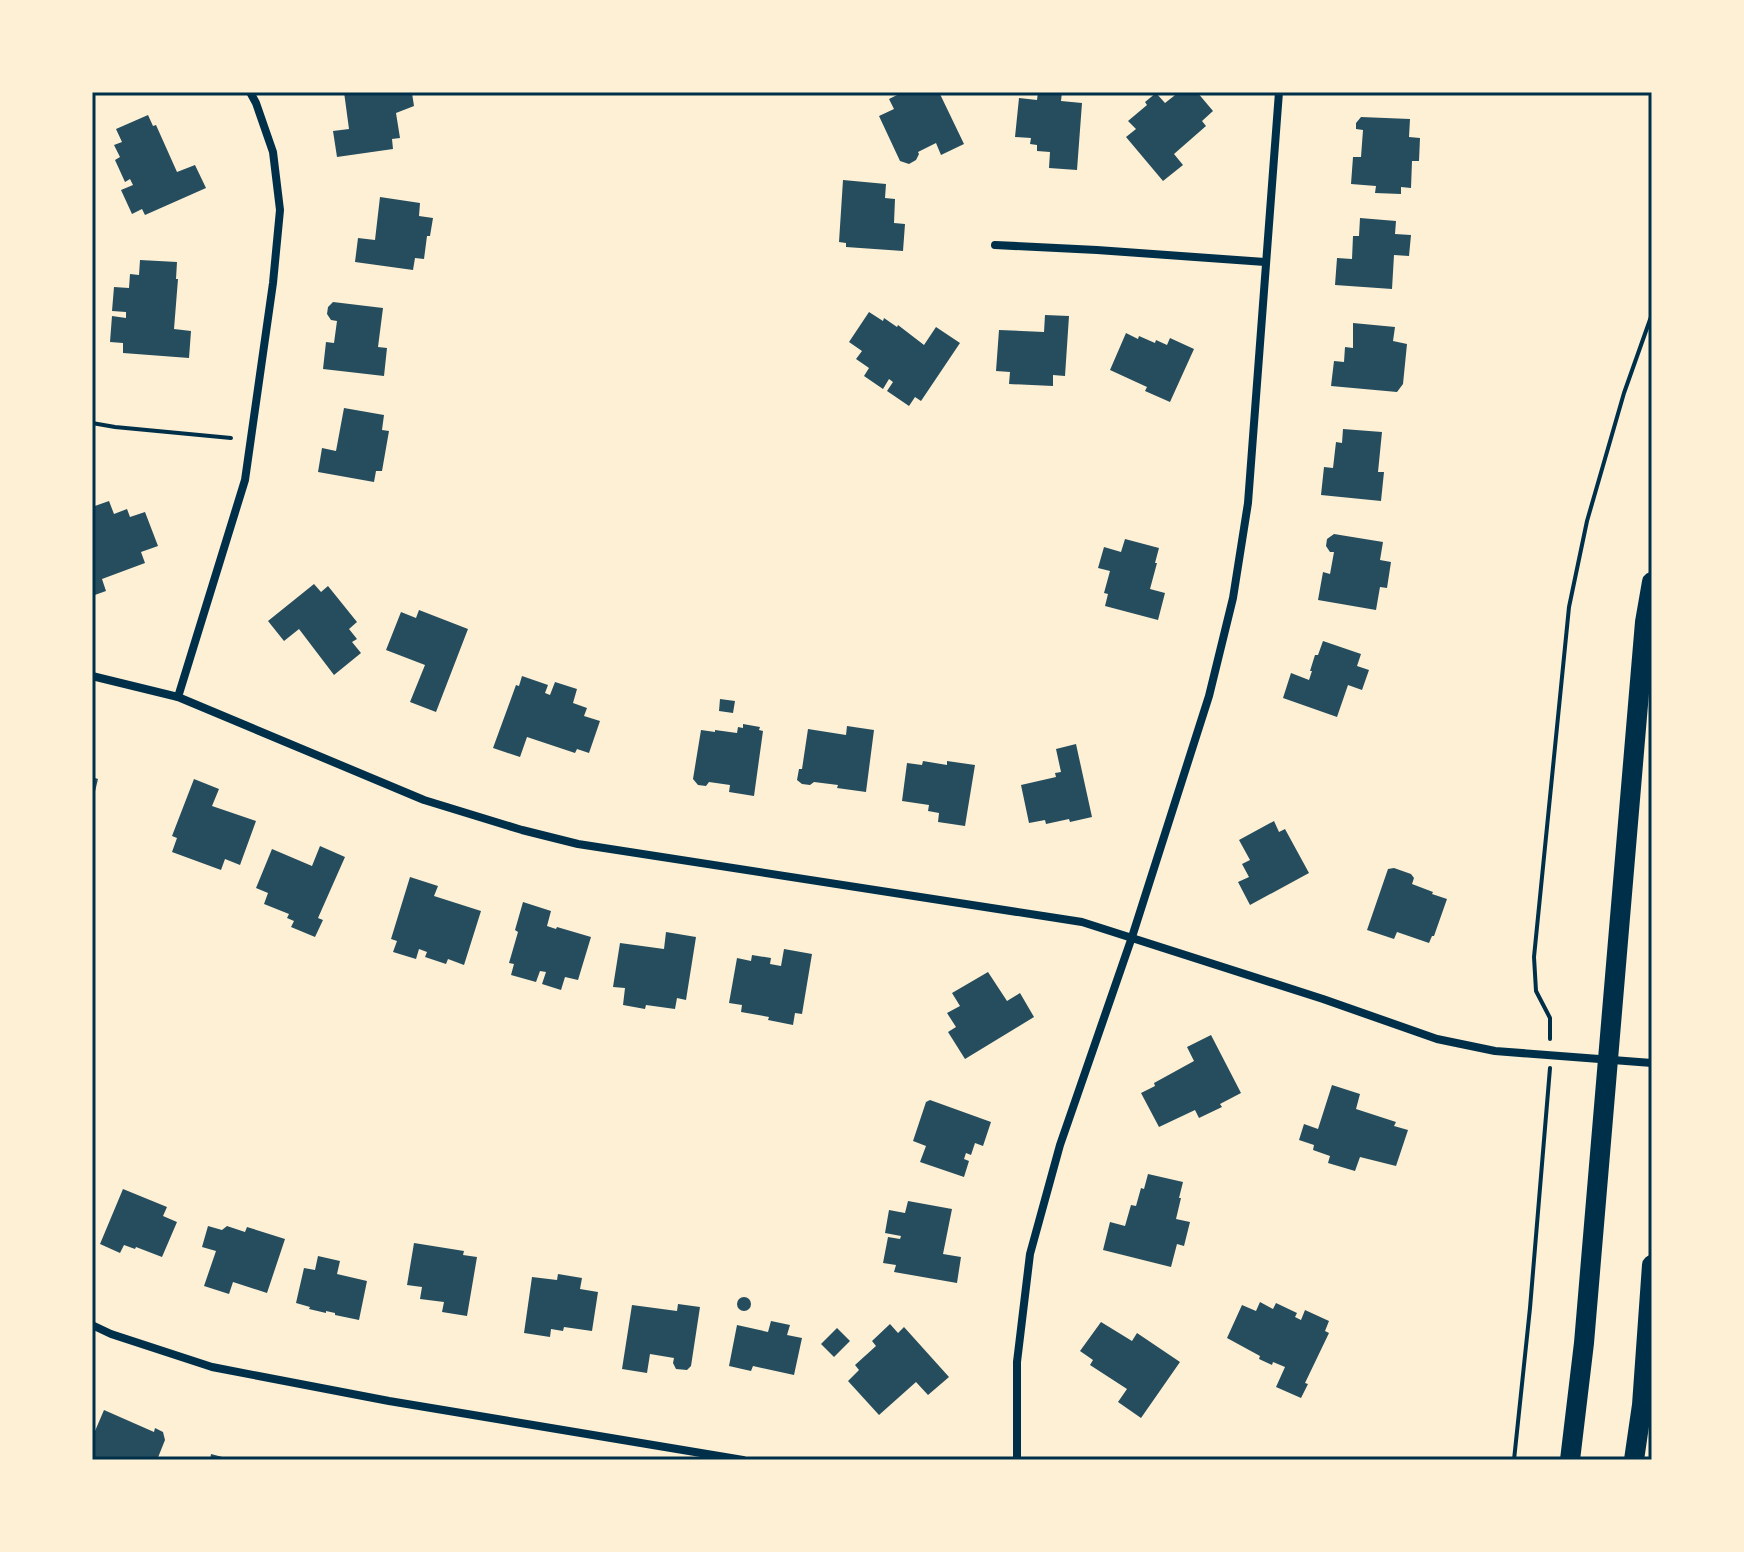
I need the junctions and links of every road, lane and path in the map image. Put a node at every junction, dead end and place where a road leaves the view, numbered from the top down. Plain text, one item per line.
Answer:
1 (250, 92) edge
2 (1279, 92) edge
3 (995, 245) dead end
4 (1265, 262) junction
5 (1652, 314) edge
6 (92, 423) edge
7 (231, 438) dead end
8 (1652, 582) edge
9 (92, 676) edge
10 (178, 697) junction
11 (1132, 937) junction
12 (1551, 1056) junction
13 (1608, 1061) junction
14 (1652, 1063) edge
15 (1652, 1265) edge
16 (92, 1325) edge
17 (743, 1460) edge
18 (1017, 1460) edge
19 (1514, 1460) edge
20 (1570, 1460) edge
21 (1634, 1460) edge

1 - 10 street
2 - 4 street
3 - 4 street
4 - 11 street
5 - 12 path
6 - 7 path
8 - 13 main road
9 - 10 street
10 - 11 street
11 - 12 street
11 - 18 street
12 - 13 street
12 - 19 path
13 - 14 street
13 - 20 main road
15 - 21 main road
16 - 17 street

